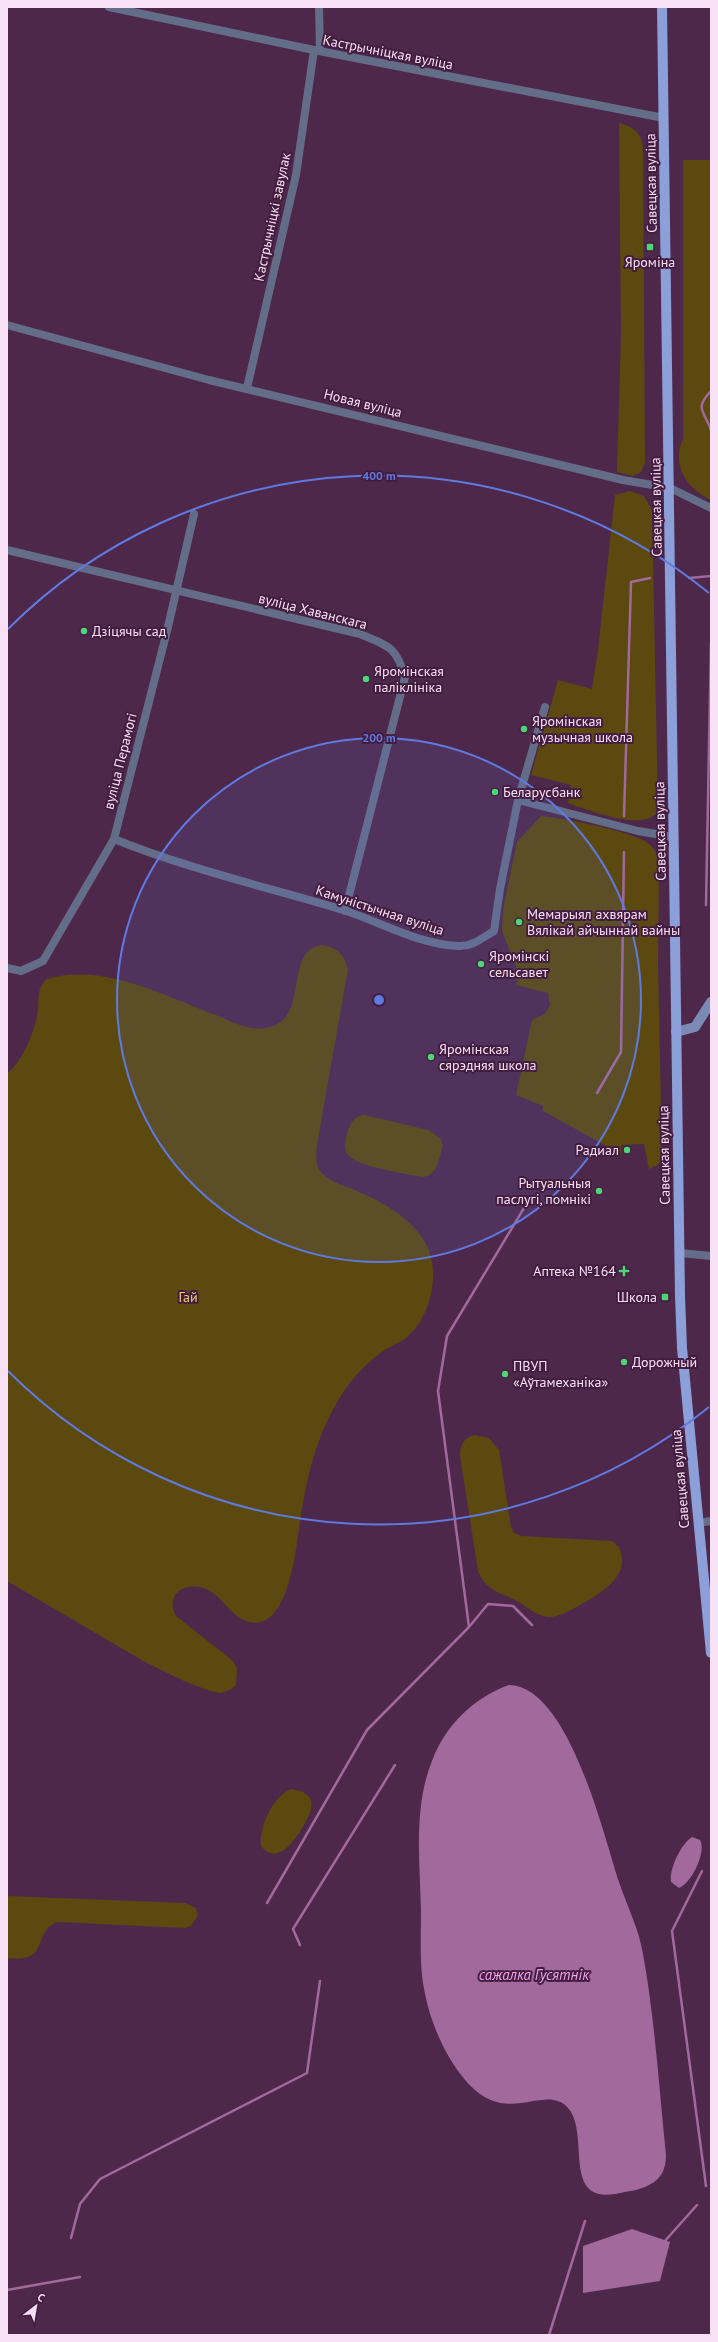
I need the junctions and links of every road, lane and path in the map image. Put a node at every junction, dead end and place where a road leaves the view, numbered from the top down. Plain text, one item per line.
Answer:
1 (109, 7) edge
2 (152, 7) edge
3 (319, 7) edge
4 (662, 7) edge
5 (152, 16) junction
6 (317, 51) junction
7 (664, 118) junction
8 (7, 326) edge
9 (247, 388) junction
10 (670, 488) junction
11 (711, 508) edge
12 (194, 514) dead end
13 (7, 550) edge
14 (177, 589) junction
15 (545, 707) dead end
16 (518, 800) junction
17 (674, 837) junction
18 (114, 840) junction
19 (345, 911) junction
20 (7, 968) edge
21 (711, 1002) edge
22 (676, 1032) junction
23 (680, 1253) junction
24 (711, 1256) edge
25 (711, 1521) edge
26 (698, 1523) junction
27 (711, 1653) edge

1 - 5 street, Кастрычніцкая вуліца
2 - 5 street
3 - 6 street, Кастрычніцкі завулак
4 - 7 main road, Савецкая вуліца
5 - 6 street, Кастрычніцкая вуліца
6 - 7 street, Кастрычніцкая вуліца
6 - 9 street, Кастрычніцкі завулак
7 - 10 main road, Савецкая вуліца
8 - 9 street, Новая вуліца
9 - 10 street, Новая вуліца
10 - 11 street, Новая вуліца
10 - 17 main road, Савецкая вуліца
12 - 14 street, вуліца Перамогі
13 - 14 street, вуліца Хаванскага
14 - 18 street, вуліца Перамогі
14 - 19 street, вуліца Хаванскага
15 - 16 street, Камуністычная вуліца
16 - 17 street
16 - 19 street, Камуністычная вуліца
17 - 22 main road, Савецкая вуліца
18 - 19 street, Камуністычная вуліца
18 - 20 street, вуліца Перамогі
21 - 22 street
22 - 23 main road, Савецкая вуліца
23 - 24 street
23 - 26 main road, Савецкая вуліца
25 - 26 street
26 - 27 main road, Савецкая вуліца

